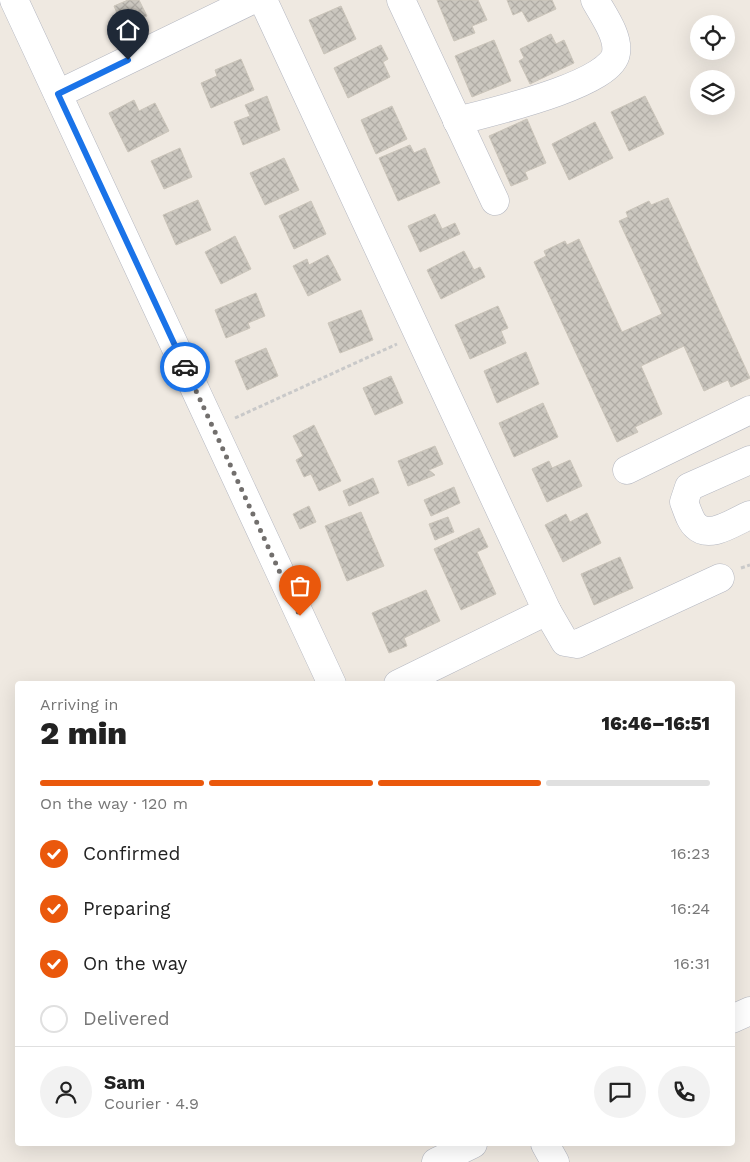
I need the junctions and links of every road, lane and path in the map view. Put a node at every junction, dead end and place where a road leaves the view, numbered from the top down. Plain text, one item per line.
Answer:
1 (14, 0) edge
2 (252, 0) edge
3 (263, 0) edge
4 (401, 0) edge
5 (595, 0) edge
6 (58, 94) junction
7 (457, 121) junction
8 (495, 200) dead end
9 (418, 334) junction
10 (750, 410) edge
11 (213, 428) junction
12 (750, 460) edge
13 (627, 470) dead end
14 (750, 515) edge
15 (720, 578) dead end
16 (546, 611) junction
17 (331, 681) edge
18 (404, 681) edge
19 (750, 1011) edge
20 (735, 1018) edge
21 (469, 1146) edge
22 (546, 1146) edge
23 (436, 1162) edge
24 (555, 1162) edge

1 - 6 street
2 - 6 street
3 - 9 street
4 - 7 street
5 - 7 street
6 - 11 street
7 - 8 street
9 - 11 path
9 - 16 street
10 - 13 street
11 - 17 street
12 - 14 street
15 - 16 street
16 - 18 street
19 - 20 street
21 - 23 street
22 - 24 street

